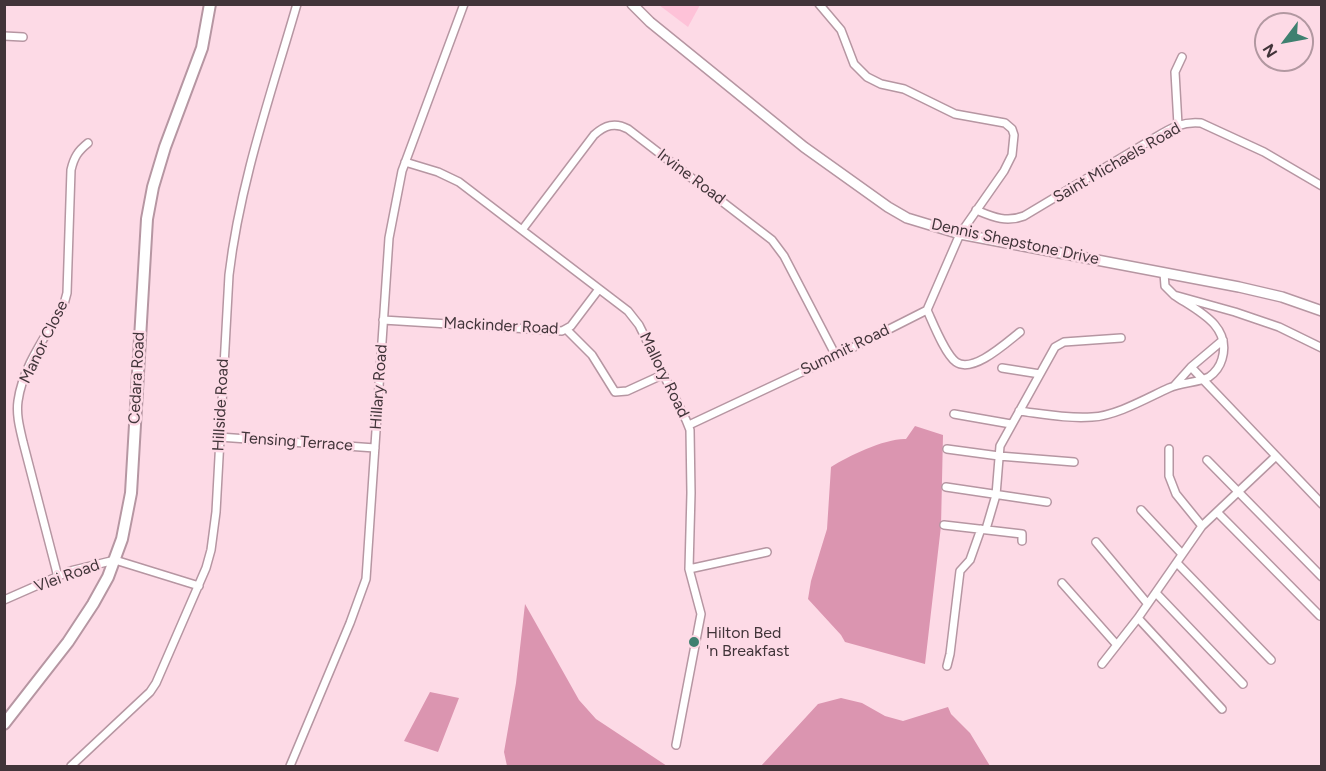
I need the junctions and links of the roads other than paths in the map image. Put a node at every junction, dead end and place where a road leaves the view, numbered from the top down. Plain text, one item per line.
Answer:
1 (210, 4) edge
2 (297, 4) edge
3 (464, 4) edge
4 (632, 4) edge
5 (819, 4) edge
6 (4, 36) edge
7 (23, 37) dead end
8 (1182, 57) dead end
9 (1178, 125) junction
10 (88, 143) dead end
11 (405, 162) junction
12 (1322, 186) edge
13 (976, 210) junction
14 (522, 230) junction
15 (960, 234) junction
16 (1164, 273) junction
17 (599, 289) junction
18 (1174, 295) junction
19 (927, 310) junction
20 (1322, 311) edge
21 (383, 320) junction
22 (566, 329) junction
23 (1020, 332) dead end
24 (1121, 338) dead end
25 (1223, 340) junction
26 (1322, 348) edge
27 (836, 357) junction
28 (1191, 367) junction
29 (1002, 368) dead end
30 (1040, 374) junction
31 (663, 375) junction
32 (1202, 379) junction
33 (1174, 386) junction
34 (1019, 411) junction
35 (954, 414) dead end
36 (1011, 424) junction
37 (689, 425) junction
38 (219, 437) junction
39 (375, 448) junction
40 (947, 449) dead end
41 (1169, 449) dead end
42 (999, 456) junction
43 (1275, 457) junction
44 (1207, 460) dead end
45 (1074, 462) dead end
46 (946, 487) dead end
47 (1239, 493) junction
48 (996, 495) junction
49 (1047, 502) dead end
50 (1322, 504) edge
51 (1141, 510) dead end
52 (1217, 512) junction
53 (944, 525) dead end
54 (1202, 526) junction
55 (983, 529) junction
56 (1022, 541) dead end
57 (1096, 542) dead end
58 (767, 552) dead end
59 (1182, 554) junction
60 (115, 560) junction
61 (1178, 563) junction
62 (688, 569) junction
63 (58, 577) junction
64 (1322, 577) edge
65 (1062, 582) dead end
66 (199, 586) junction
67 (1156, 593) junction
68 (4, 600) edge
69 (1148, 603) junction
70 (1320, 616) dead end
71 (1138, 618) junction
72 (1116, 644) junction
73 (1271, 660) dead end
74 (1102, 664) dead end
75 (947, 666) dead end
76 (1243, 684) dead end
77 (1222, 709) dead end
78 (4, 724) edge
79 (676, 745) dead end
80 (71, 766) edge
81 (290, 766) edge

1 - 60 main road, Cedara Road
2 - 38 street, Hillside Road
3 - 11 street, Hillary Road
4 - 15 street, Dennis Shepstone Drive
5 - 13 street
6 - 7 street
8 - 9 street
9 - 12 street, Saint Michaels Road
9 - 13 street, Saint Michaels Road
10 - 63 street, Manor Close
11 - 14 street, Mallory Road
11 - 21 street, Hillary Road
13 - 15 street
14 - 17 street, Mallory Road
14 - 27 street, Irvine Road
15 - 16 street, Dennis Shepstone Drive
15 - 19 street
16 - 18 street
16 - 20 street, Dennis Shepstone Drive
17 - 22 street, Mackinder Road
17 - 31 street, Mallory Road
18 - 25 street
18 - 26 street
19 - 23 street
19 - 27 street, Summit Road
21 - 22 street, Mackinder Road
21 - 39 street, Hillary Road
22 - 31 street
24 - 30 street
25 - 28 street
25 - 32 street
27 - 37 street, Summit Road
28 - 32 street
28 - 33 street
29 - 30 street
30 - 34 street
31 - 37 street, Mallory Road
32 - 33 street
32 - 43 street
33 - 34 street
34 - 36 street
35 - 36 street
36 - 42 street
37 - 62 street, Mallory Road
38 - 39 street, Tensing Terrace
38 - 66 street, Hillside Road
39 - 81 street, Hillary Road
40 - 42 street
41 - 54 street
42 - 45 street
42 - 48 street
43 - 47 street
43 - 50 street
44 - 47 street
46 - 48 street
47 - 52 street
47 - 64 street
48 - 49 street
48 - 55 street
51 - 59 street
52 - 54 street
52 - 70 street
53 - 55 street
54 - 59 street
55 - 56 street
55 - 75 street
57 - 69 street
58 - 62 street
59 - 61 street
60 - 63 street, Vlei Road
60 - 66 street, Vlei Road
60 - 78 main road, Cedara Road
61 - 67 street
61 - 73 street
62 - 79 street, Mallory Road
63 - 68 street, Vlei Road
65 - 72 street
66 - 80 street, Hillside Road
67 - 69 street
67 - 76 street
69 - 71 street
71 - 72 street
71 - 77 street
72 - 74 street

